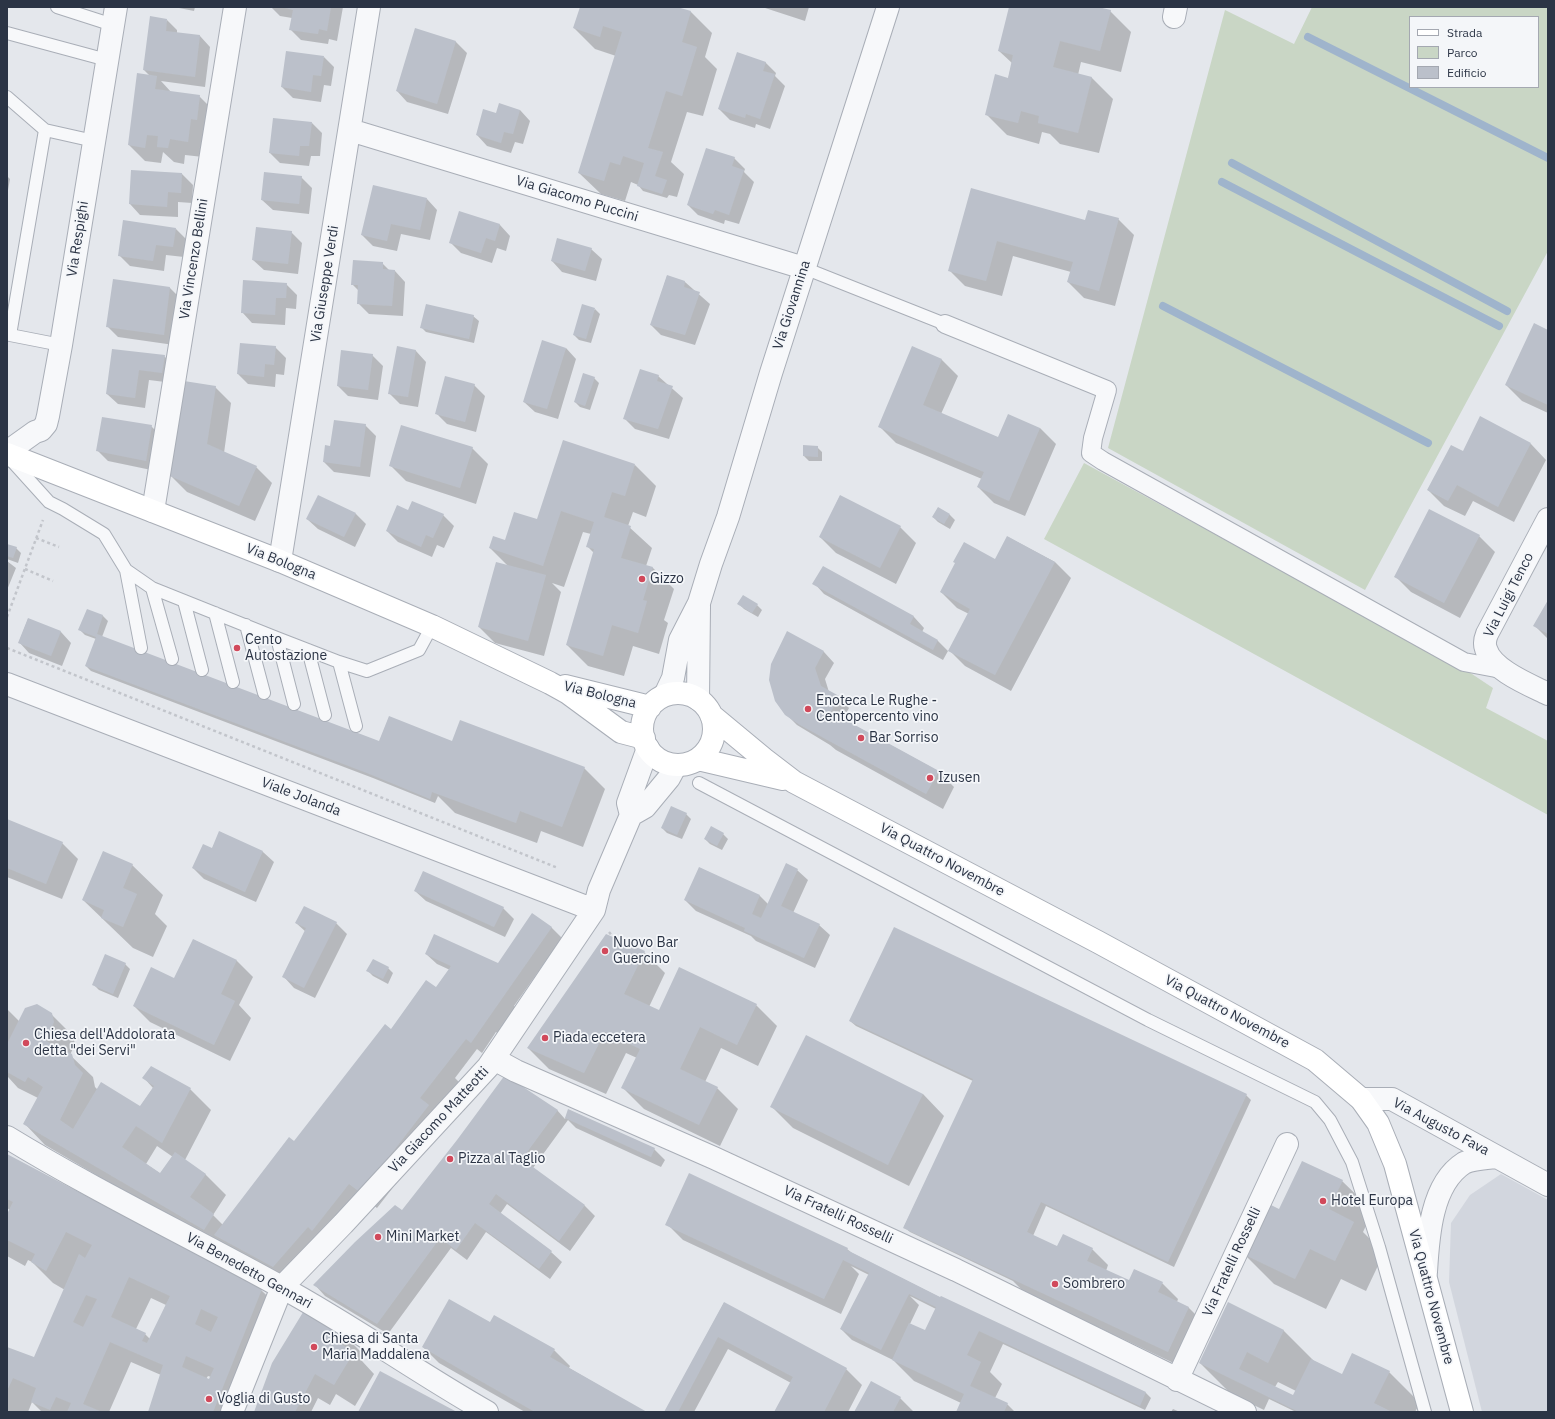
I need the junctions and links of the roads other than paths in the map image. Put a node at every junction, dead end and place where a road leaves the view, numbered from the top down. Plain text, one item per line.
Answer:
1 (57, 7) edge
2 (235, 7) edge
3 (369, 7) edge
4 (888, 7) edge
5 (115, 16) edge
6 (7, 33) edge
7 (107, 60) junction
8 (7, 97) edge
9 (45, 130) junction
10 (350, 130) junction
11 (94, 141) junction
12 (804, 268) junction
13 (945, 324) joint
14 (61, 345) junction
15 (7, 454) edge
16 (153, 511) junction
17 (1548, 518) edge
18 (280, 561) junction
19 (126, 570) junction
20 (152, 588) junction
21 (184, 600) junction
22 (699, 603) junction
23 (215, 613) junction
24 (246, 625) junction
25 (432, 626) junction
26 (277, 638) junction
27 (141, 648) dead end
28 (308, 650) junction
29 (172, 659) dead end
30 (339, 662) junction
31 (1501, 669) junction
32 (202, 670) dead end
33 (233, 682) dead end
34 (550, 683) junction
35 (7, 684) edge
36 (264, 693) dead end
37 (1548, 694) edge
38 (657, 701) junction
39 (294, 704) dead end
40 (705, 707) junction
41 (325, 715) dead end
42 (356, 726) dead end
43 (646, 743) junction
44 (698, 758) junction
45 (676, 764) junction
46 (794, 782) junction
47 (699, 784) dead end
48 (631, 815) junction
49 (594, 910) junction
50 (494, 1059) junction
51 (1361, 1099) junction
52 (7, 1137) edge
53 (1287, 1144) dead end
54 (1497, 1157) junction
55 (1548, 1185) edge
56 (1426, 1277) junction
57 (282, 1287) junction
58 (1177, 1380) junction
59 (232, 1412) edge
60 (487, 1412) edge
61 (1245, 1412) edge
62 (1425, 1412) edge
63 (1462, 1412) edge

1 - 5 lane
2 - 16 street, Via Vincenzo Bellini
3 - 10 street, Via Giuseppe Verdi
4 - 12 street, Via Giovannina
5 - 7 street, Via Respighi
6 - 7 lane
7 - 11 street, Via Respighi
8 - 9 lane
9 - 11 lane
9 - 14 lane
10 - 12 street, Via Giacomo Puccini
10 - 18 street, Via Giuseppe Verdi
11 - 14 street, Via Respighi
12 - 13 lane
12 - 22 street, Via Giovannina
13 - 31 street
14 - 15 street, Via Respighi
15 - 16 main road, Via Bologna
15 - 19 lane
16 - 18 main road, Via Bologna
17 - 31 street, Via Luigi Tenco
18 - 25 main road, Via Bologna
19 - 20 lane
19 - 27 lane
20 - 21 lane
20 - 29 lane
21 - 23 lane
21 - 32 lane
22 - 38 street, Via Giovannina
22 - 40 street, Via Giovannina
23 - 24 lane
23 - 33 lane
24 - 26 lane
24 - 36 lane
25 - 30 lane
25 - 34 main road, Via Bologna
26 - 28 lane
26 - 39 lane
28 - 30 lane
28 - 41 lane
30 - 42 lane
31 - 37 street
34 - 38 main road, Via Bologna
34 - 43 main road, Via Bologna
35 - 49 street, Viale Jolanda
38 - 40 main road, Via Quattro Novembre
38 - 43 main road
40 - 44 main road
40 - 46 main road, Via Quattro Novembre
43 - 45 main road
43 - 48 street, Via Giacomo Matteotti
44 - 45 main road
44 - 46 main road, Via Quattro Novembre
45 - 48 street
46 - 51 main road, Via Quattro Novembre
47 - 62 lane
48 - 49 street, Via Giacomo Matteotti
49 - 50 street, Via Giacomo Matteotti
50 - 57 street, Via Giacomo Matteotti
50 - 58 street, Via Fratelli Rosselli
51 - 54 street, Via Augusto Fava
51 - 56 main road, Via Quattro Novembre
52 - 57 street, Via Benedetto Gennari
53 - 58 street, Via Fratelli Rosselli
54 - 55 street, Via Augusto Fava
54 - 56 street, Via Augusto Fava
56 - 63 main road, Via Quattro Novembre
57 - 59 street, Via Giacomo Matteotti
57 - 60 street, Via Benedetto Gennari
58 - 61 street, Via Fratelli Rosselli

